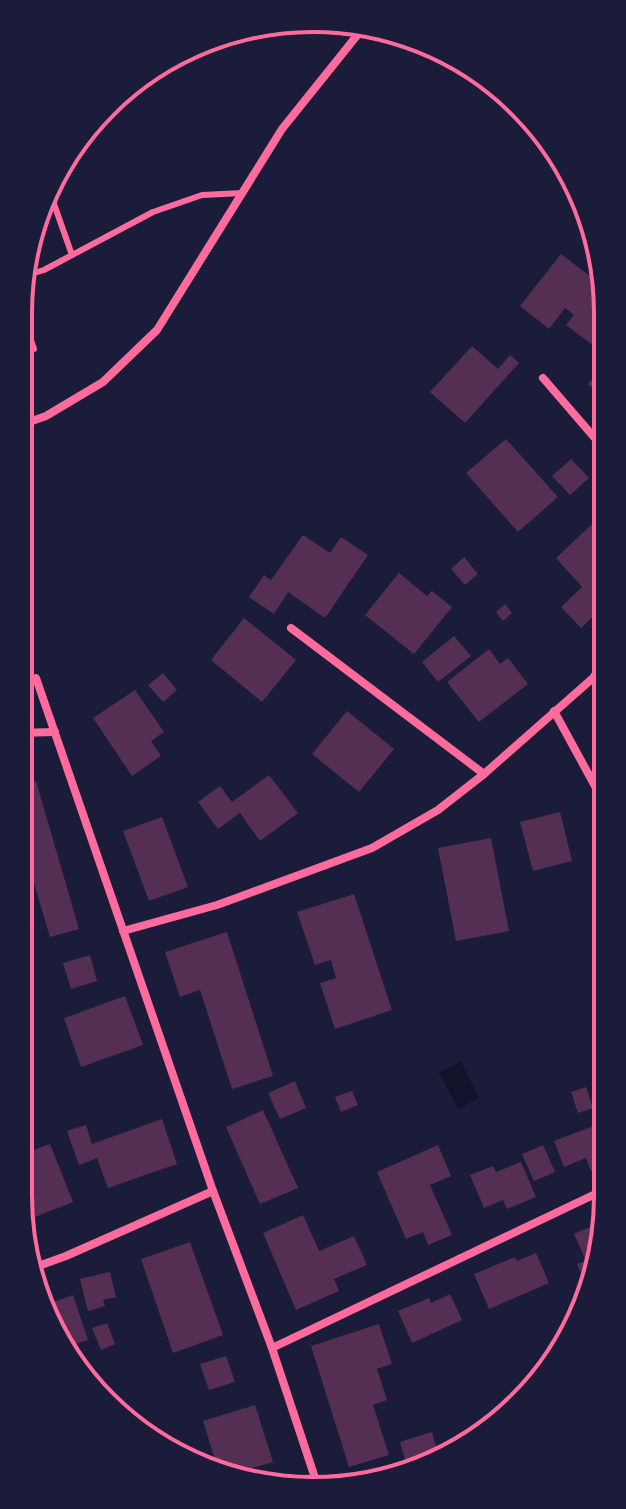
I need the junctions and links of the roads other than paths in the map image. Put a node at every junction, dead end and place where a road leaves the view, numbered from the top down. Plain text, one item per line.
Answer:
1 (357, 35) edge
2 (243, 193) junction
3 (54, 204) dead end
4 (72, 255) junction
5 (35, 273) edge
6 (32, 343) edge
7 (34, 349) dead end
8 (543, 378) dead end
9 (32, 421) edge
10 (594, 437) edge
11 (291, 628) dead end
12 (594, 676) edge
13 (36, 678) dead end
14 (554, 711) junction
15 (55, 732) junction
16 (32, 733) edge
17 (484, 774) junction
18 (594, 784) edge
19 (123, 931) junction
20 (213, 1191) junction
21 (594, 1195) edge
22 (41, 1265) edge
23 (272, 1348) junction
24 (315, 1477) edge

1 - 2 street
2 - 4 lane
2 - 9 street
3 - 4 lane
4 - 5 lane
6 - 7 lane
8 - 10 street
11 - 17 street
12 - 14 street
13 - 15 street
14 - 17 street
14 - 18 street
15 - 16 street
15 - 19 street
17 - 19 street
19 - 20 street
20 - 22 street
20 - 23 street
21 - 23 street
23 - 24 street

